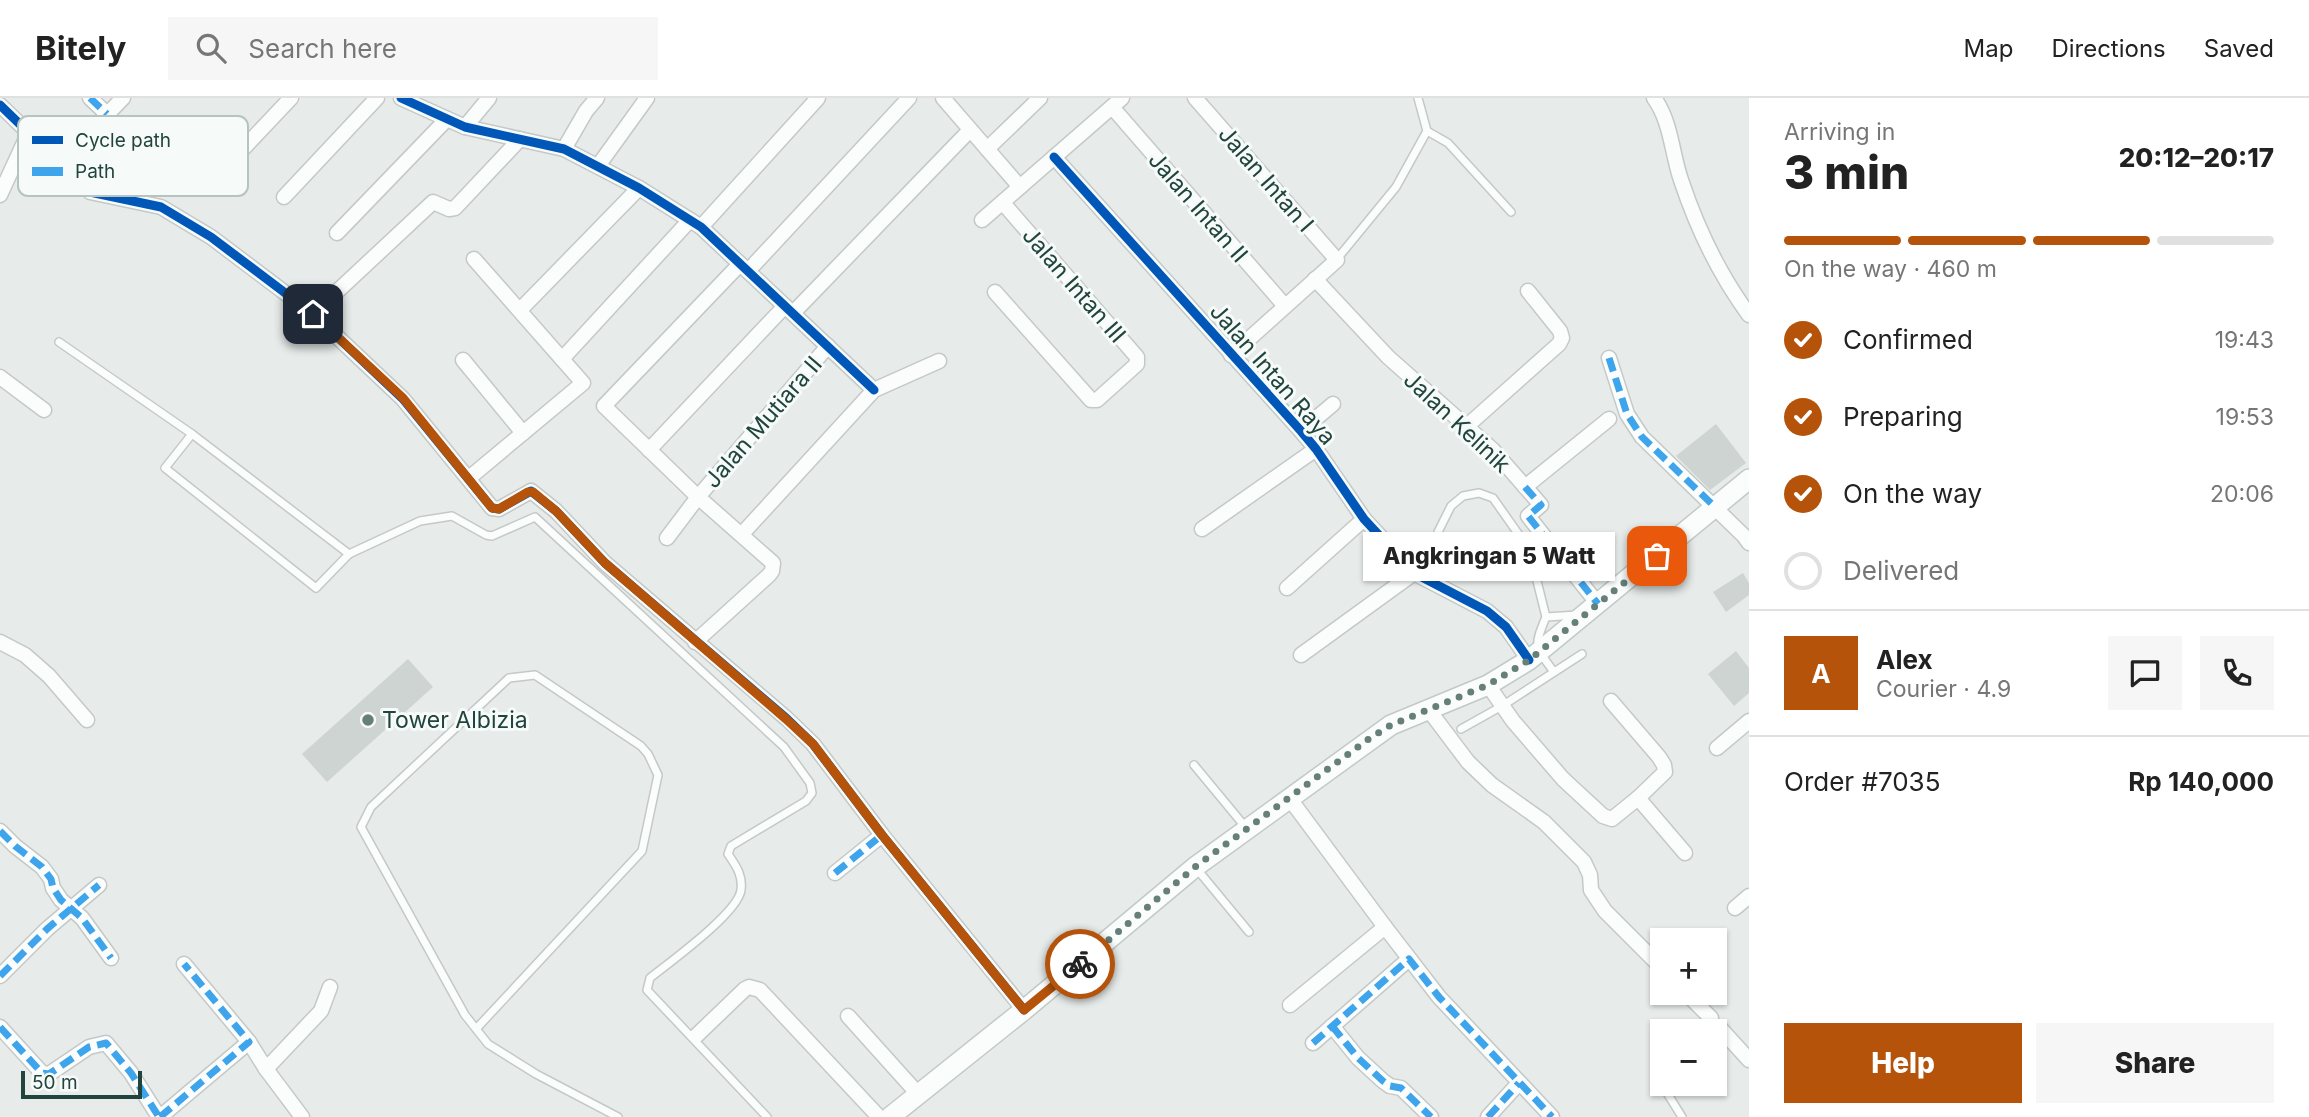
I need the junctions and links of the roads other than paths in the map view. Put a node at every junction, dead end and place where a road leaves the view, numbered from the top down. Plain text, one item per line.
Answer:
1 (90, 98) edge
2 (123, 98) edge
3 (291, 98) edge
4 (377, 98) edge
5 (401, 98) edge
6 (489, 98) edge
7 (597, 98) edge
8 (648, 98) edge
9 (909, 98) edge
10 (943, 98) edge
11 (1040, 98) edge
12 (1195, 98) edge
13 (1418, 98) edge
14 (816, 99) edge
15 (1658, 100) edge
16 (1117, 102) edge
17 (0, 105) edge
18 (107, 114) joint
19 (447, 119) junction
20 (18, 122) edge
21 (465, 127) junction
22 (970, 130) junction
23 (1427, 131) junction
24 (520, 139) junction
25 (248, 144) edge
26 (564, 149) junction
27 (987, 149) junction
28 (18, 156) edge
29 (1054, 157) junction
30 (598, 166) junction
31 (1020, 187) junction
32 (639, 188) junction
33 (0, 195) edge
34 (112, 196) edge
35 (284, 197) dead end
36 (1003, 203) junction
37 (1511, 212) dead end
38 (982, 220) dead end
39 (696, 223) junction
40 (337, 233) dead end
41 (474, 259) dead end
42 (1337, 260) junction
43 (744, 268) junction
44 (1315, 279) junction
45 (1528, 291) dead end
46 (995, 292) dead end
47 (1285, 306) junction
48 (520, 310) junction
49 (789, 310) junction
50 (313, 314) junction
51 (1749, 315) edge
52 (59, 342) dead end
53 (828, 346) junction
54 (1231, 355) junction
55 (1609, 358) dead end
56 (562, 359) junction
57 (463, 360) dead end
58 (939, 361) dead end
59 (0, 377) edge
60 (874, 390) junction
61 (1333, 404) dead end
62 (44, 410) dead end
63 (1609, 419) dead end
64 (1466, 426) junction
65 (1301, 431) junction
66 (523, 433) junction
67 (192, 434) junction
68 (1316, 449) junction
69 (649, 450) junction
70 (469, 478) junction
71 (1749, 479) edge
72 (1525, 487) junction
73 (698, 497) junction
74 (1715, 507) junction
75 (1364, 519) junction
76 (1202, 529) dead end
77 (1438, 532) dead end
78 (742, 534) junction
79 (667, 538) dead end
80 (1749, 543) edge
81 (349, 554) junction
82 (1414, 573) junction
83 (1287, 588) dead end
84 (1591, 609) junction
85 (1546, 617) junction
86 (0, 642) edge
87 (695, 642) junction
88 (1582, 654) dead end
89 (1301, 655) dead end
90 (1534, 657) junction
91 (1554, 672) junction
92 (1488, 685) junction
93 (1612, 701) dead end
94 (1502, 706) junction
95 (1428, 709) junction
96 (88, 720) dead end
97 (1749, 721) edge
98 (1461, 729) dead end
99 (1717, 747) dead end
100 (1194, 765) dead end
101 (1638, 798) junction
102 (1290, 799) junction
103 (1247, 830) junction
104 (0, 831) edge
105 (882, 835) junction
106 (1685, 853) dead end
107 (1195, 867) junction
108 (835, 873) dead end
109 (99, 885) dead end
110 (1749, 896) edge
111 (1735, 908) dead end
112 (70, 909) junction
113 (1385, 928) junction
114 (1249, 932) dead end
115 (1650, 956) edge
116 (111, 958) dead end
117 (1409, 960) junction
118 (184, 964) dead end
119 (0, 976) edge
120 (330, 986) dead end
121 (1290, 1005) dead end
122 (1698, 1005) edge
123 (1024, 1010) junction
124 (848, 1016) dead end
125 (1332, 1026) junction
126 (0, 1027) edge
127 (476, 1029) junction
128 (696, 1036) dead end
129 (249, 1042) junction
130 (1313, 1043) dead end
131 (1749, 1060) edge
132 (266, 1069) junction
133 (1519, 1083) junction
134 (919, 1095) junction
135 (1669, 1096) edge
136 (159, 1117) edge
137 (303, 1117) edge
138 (618, 1117) edge
139 (767, 1117) edge
140 (879, 1117) edge
141 (890, 1117) edge
142 (1431, 1117) edge
143 (1488, 1117) edge
144 (1552, 1117) edge
145 (1682, 1117) edge

1 - 18 street
2 - 18 street
3 - 25 street
4 - 35 street
5 - 19 street
6 - 21 street
7 - 26 street
8 - 30 street
9 - 43 street
10 - 22 street
11 - 27 street
12 - 42 street, Jalan Intan I
13 - 23 lane
14 - 39 street
15 - 51 street
16 - 29 street
16 - 47 street, Jalan Intan II
17 - 20 street
19 - 21 street
19 - 40 street
21 - 24 street
22 - 27 street
22 - 49 street
23 - 37 lane
23 - 42 lane
24 - 26 street
24 - 50 street
26 - 30 street
27 - 31 street
28 - 33 street
29 - 31 street
29 - 54 street, Jalan Intan Raya
30 - 32 street
31 - 36 street
32 - 39 street
32 - 48 street
34 - 50 street
36 - 38 street
36 - 46 street, Jalan Intan III
39 - 43 street
39 - 56 street
41 - 48 street
42 - 44 street
43 - 49 street
43 - 69 street
44 - 47 street
44 - 64 street, Jalan Kelinik
45 - 64 street
47 - 54 street
48 - 56 street
49 - 53 street
49 - 69 street
50 - 70 street
52 - 67 lane
53 - 60 street
53 - 73 street, Jalan Mutiara II
54 - 65 street, Jalan Intan Raya
55 - 74 street
56 - 66 street
57 - 66 street
58 - 60 street
59 - 62 street
60 - 78 street
61 - 65 street
63 - 72 street, Jalan Kelinik
64 - 72 street, Jalan Kelinik
65 - 68 street, Jalan Intan Raya
66 - 70 street
67 - 81 lane
67 - 81 lane
68 - 75 street, Jalan Intan Raya
68 - 76 street
69 - 73 street
70 - 87 street
71 - 74 main road
72 - 84 street
73 - 78 street
73 - 79 street, Jalan Mutiara II
74 - 80 street
74 - 84 main road
75 - 82 street, Jalan Intan Raya
75 - 83 street
77 - 85 lane
78 - 87 street
81 - 139 lane
82 - 89 street
82 - 90 street, Jalan Intan Raya
84 - 85 lane
84 - 90 main road
85 - 90 lane
86 - 96 street
87 - 105 street
88 - 91 lane
90 - 91 lane
90 - 92 main road
91 - 94 lane
92 - 94 street
92 - 95 main road
93 - 101 street
94 - 98 lane
94 - 101 street
95 - 102 main road
95 - 115 street
97 - 99 street
100 - 103 lane
101 - 106 street
102 - 103 main road
102 - 113 street
103 - 107 main road
104 - 112 street
105 - 108 street
105 - 123 street
107 - 114 lane
107 - 123 main road
109 - 112 street
110 - 111 street
112 - 116 street
112 - 119 street
113 - 117 street
113 - 121 street
117 - 125 street
117 - 133 street
118 - 129 street
120 - 132 street
122 - 131 street
123 - 134 main road
124 - 134 street
125 - 130 street
125 - 142 street
126 - 136 street
127 - 127 lane
127 - 138 lane
128 - 140 street
129 - 132 street
129 - 136 street
132 - 137 street
133 - 143 street
133 - 144 street
134 - 141 main road
135 - 145 lane

